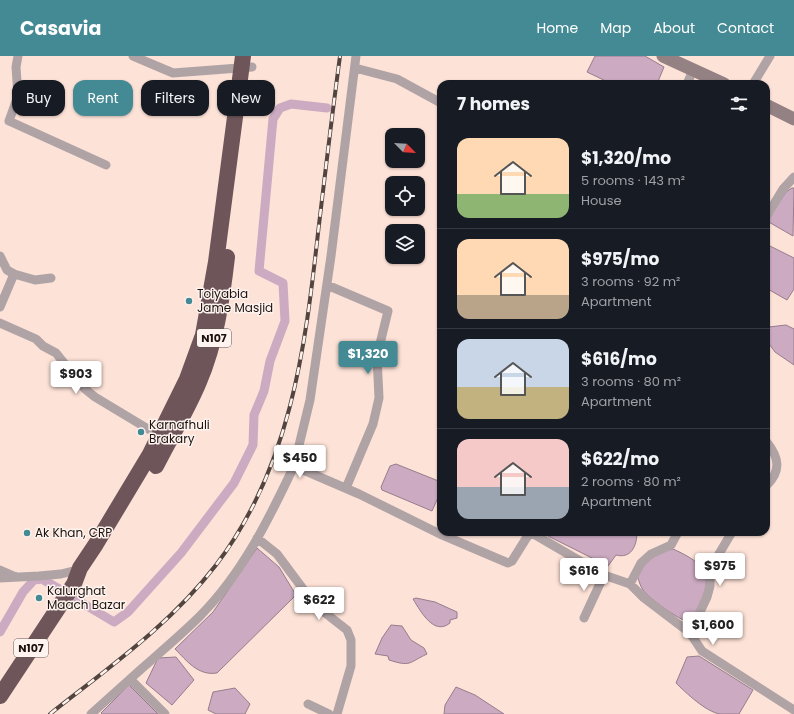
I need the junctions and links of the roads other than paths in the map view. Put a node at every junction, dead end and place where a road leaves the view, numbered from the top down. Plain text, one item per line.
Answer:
1 (18, 56) edge
2 (133, 56) edge
3 (356, 56) edge
4 (663, 56) edge
5 (770, 56) edge
6 (248, 61) edge
7 (355, 68) junction
8 (693, 70) junction
9 (689, 80) edge
10 (715, 80) edge
11 (755, 80) edge
12 (437, 101) edge
13 (770, 107) edge
14 (794, 119) edge
15 (106, 165) dead end
16 (794, 177) edge
17 (770, 210) edge
18 (0, 256) edge
19 (14, 274) junction
20 (52, 278) dead end
21 (327, 285) junction
22 (0, 307) edge
23 (0, 323) edge
24 (164, 439) junction
25 (770, 446) edge
26 (294, 466) junction
27 (770, 482) edge
28 (346, 488) junction
29 (437, 531) edge
30 (448, 536) edge
31 (528, 536) edge
32 (538, 536) edge
33 (676, 536) edge
34 (730, 536) edge
35 (257, 538) junction
36 (0, 570) edge
37 (83, 570) junction
38 (604, 575) junction
39 (17, 577) junction
40 (0, 578) edge
41 (630, 584) junction
42 (584, 618) dead end
43 (690, 633) junction
44 (130, 679) junction
45 (0, 696) edge
46 (308, 704) dead end
47 (794, 710) edge
48 (91, 714) edge
49 (165, 714) edge
50 (330, 714) edge
51 (336, 714) edge

1 - 15 street
2 - 6 street
3 - 7 street
4 - 8 street
5 - 11 street
6 - 24 highway, N107
7 - 12 street
7 - 21 street
8 - 9 street
8 - 10 street
13 - 14 street
16 - 17 street
18 - 19 street
19 - 20 street
19 - 22 street
21 - 26 street
21 - 28 street
23 - 24 street
24 - 37 highway, N107
25 - 27 street
26 - 28 street
26 - 35 street
28 - 29 street
30 - 31 street
32 - 38 street
33 - 41 street
34 - 43 street
35 - 44 street
35 - 51 street
36 - 39 street
37 - 39 street
37 - 45 highway, N107
38 - 41 street
38 - 42 street
39 - 40 street
41 - 43 street
43 - 47 street
44 - 48 street
44 - 49 street
46 - 50 street

